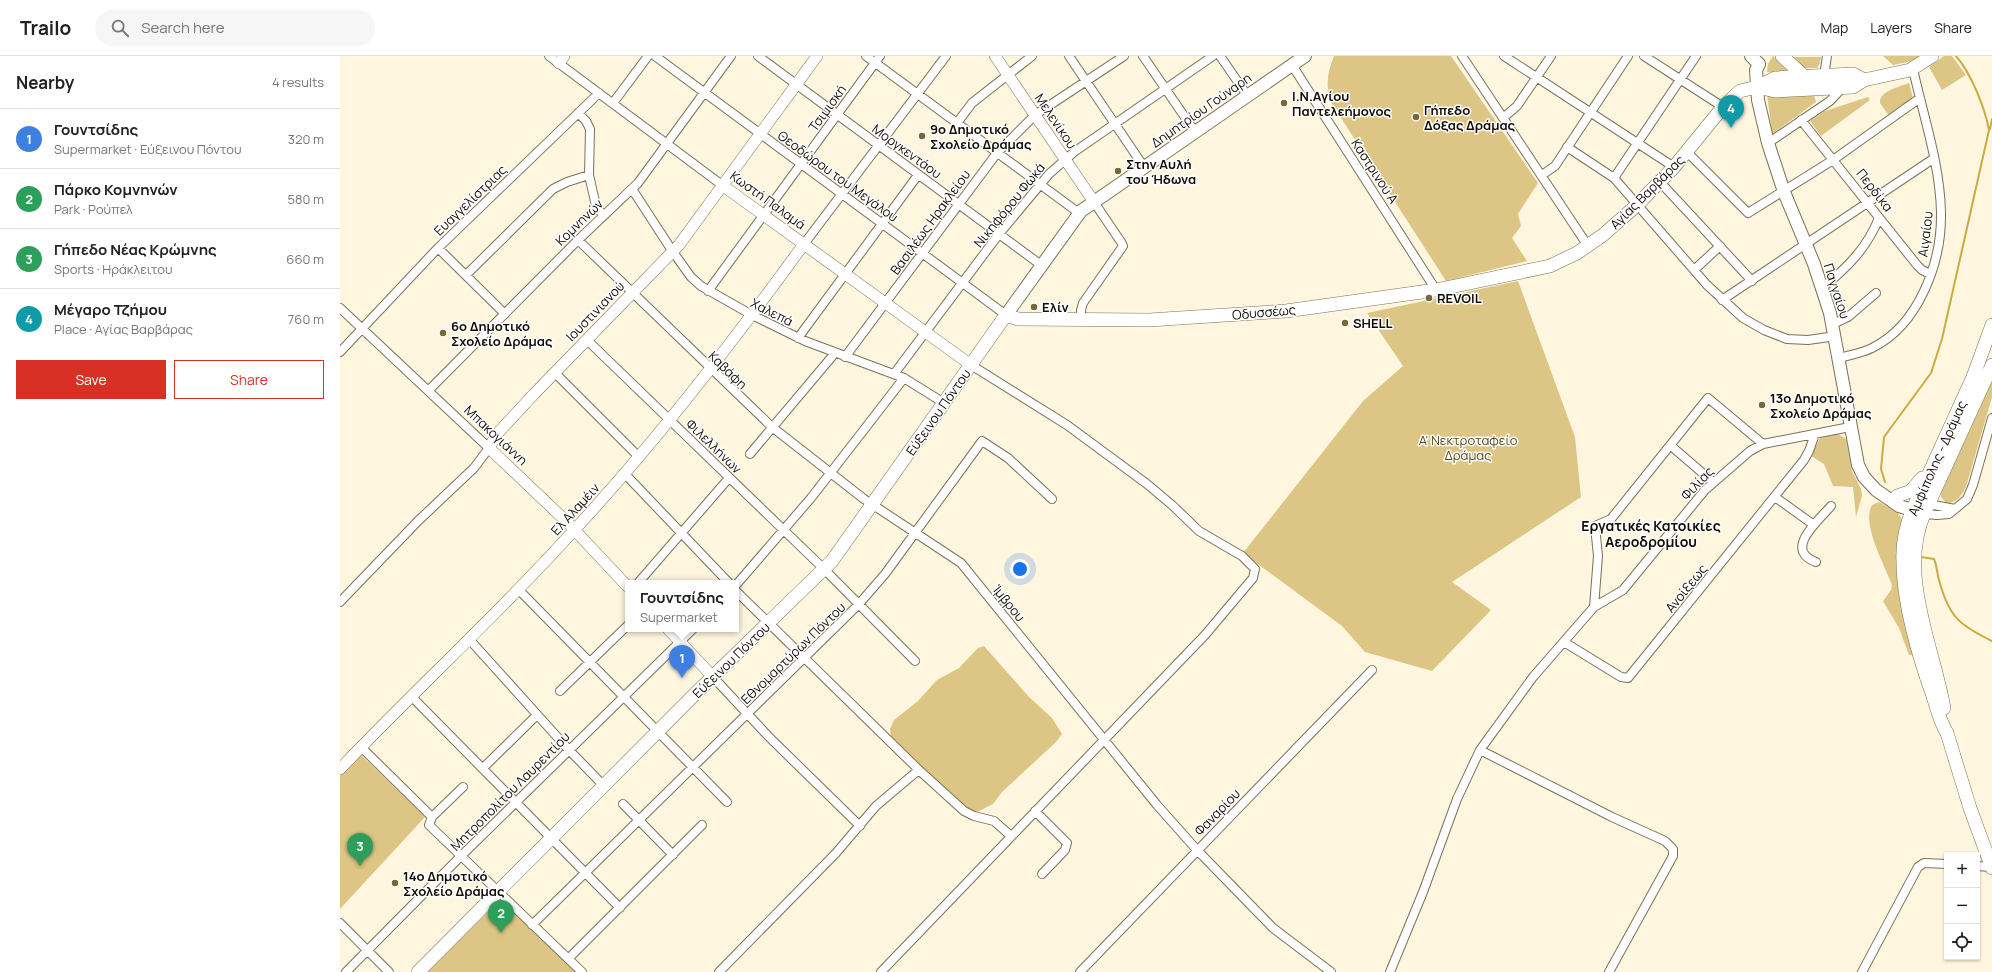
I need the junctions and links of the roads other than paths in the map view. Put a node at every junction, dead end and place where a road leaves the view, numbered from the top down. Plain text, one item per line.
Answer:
1 (550, 56) edge
2 (648, 56) edge
3 (655, 56) edge
4 (731, 56) edge
5 (758, 56) edge
6 (817, 56) edge
7 (866, 56) edge
8 (946, 56) edge
9 (994, 56) edge
10 (1032, 56) edge
11 (1069, 56) edge
12 (1124, 56) edge
13 (1143, 56) edge
14 (1213, 56) edge
15 (1220, 56) edge
16 (1305, 56) edge
17 (1462, 56) edge
18 (1504, 56) edge
19 (1551, 56) edge
20 (1628, 56) edge
21 (1644, 56) edge
22 (1696, 56) edge
23 (1782, 56) edge
24 (1826, 56) edge
25 (1932, 56) edge
26 (878, 59) edge
27 (1758, 59) edge
28 (562, 60) edge
29 (1292, 65) junction
30 (1913, 69) junction
31 (1007, 74) junction
32 (1824, 76) junction
33 (1536, 77) junction
34 (1804, 77) junction
35 (1086, 80) junction
36 (1680, 80) junction
37 (1864, 80) junction
38 (796, 84) junction
39 (1757, 87) junction
40 (1842, 88) junction
41 (1165, 89) junction
42 (704, 92) junction
43 (599, 93) junction
44 (917, 93) junction
45 (1248, 95) junction
46 (1920, 98) junction
47 (613, 103) junction
48 (1723, 107) junction
49 (1590, 112) junction
50 (578, 113) junction
51 (837, 115) junction
52 (1035, 115) junction
53 (1503, 118) junction
54 (1801, 120) junction
55 (957, 123) junction
56 (1115, 124) junction
57 (1195, 132) junction
58 (760, 133) junction
59 (1768, 142) junction
60 (667, 143) junction
61 (1637, 143) junction
62 (878, 145) junction
63 (1567, 147) junction
64 (1687, 152) junction
65 (997, 153) junction
66 (1065, 158) junction
67 (1933, 159) junction
68 (1833, 160) junction
69 (801, 164) junction
70 (1144, 167) junction
71 (1674, 167) junction
72 (589, 175) junction
73 (918, 175) junction
74 (1542, 175) junction
75 (1614, 178) junction
76 (1660, 182) junction
77 (1039, 184) junction
78 (722, 185) junction
79 (632, 189) junction
80 (1784, 192) junction
81 (842, 194) junction
82 (1094, 202) junction
83 (1867, 203) junction
84 (958, 204) junction
85 (1637, 205) junction
86 (1079, 213) junction
87 (603, 215) junction
88 (764, 215) junction
89 (1879, 218) junction
90 (882, 224) junction
91 (999, 234) junction
92 (578, 240) junction
93 (804, 244) junction
94 (1806, 244) junction
95 (1588, 246) junction
96 (1720, 246) junction
97 (438, 248) junction
98 (673, 252) junction
99 (922, 253) junction
100 (1041, 265) junction
101 (1694, 270) junction
102 (845, 274) junction
103 (1520, 274) joint
104 (1930, 274) junction
105 (466, 275) junction
106 (1752, 281) junction
107 (962, 283) junction
108 (1822, 288) junction
109 (1436, 290) junction
110 (708, 291) junction
111 (1876, 293) dead end
112 (632, 294) junction
113 (1722, 300) junction
114 (885, 303) junction
115 (340, 308) edge
116 (505, 314) junction
117 (752, 315) junction
118 (1006, 315) junction
119 (1081, 320) junction
120 (1992, 325) edge
121 (362, 329) junction
122 (1834, 330) junction
123 (925, 332) junction
124 (798, 338) junction
125 (587, 340) junction
126 (340, 352) edge
127 (835, 353) junction
128 (845, 357) junction
129 (1840, 358) junction
130 (971, 365) junction
131 (1992, 365) edge
132 (711, 370) junction
133 (554, 373) junction
134 (894, 374) junction
135 (904, 378) junction
136 (428, 391) junction
137 (944, 403) junction
138 (1992, 418) edge
139 (670, 421) junction
140 (772, 427) junction
141 (1850, 427) junction
142 (1815, 434) junction
143 (1946, 435) junction
144 (1763, 444) junction
145 (1670, 445) junction
146 (489, 448) junction
147 (750, 454) dead end
148 (639, 457) junction
149 (830, 473) junction
150 (625, 474) junction
151 (729, 478) junction
152 (1713, 482) junction
153 (1889, 495) junction
154 (1775, 497) junction
155 (1052, 499) dead end
156 (872, 505) junction
157 (1831, 506) dead end
158 (1920, 508) junction
159 (1814, 525) junction
160 (574, 530) junction
161 (783, 530) junction
162 (915, 533) junction
163 (682, 534) junction
164 (1816, 562) dead end
165 (824, 569) junction
166 (641, 580) edge
167 (726, 580) edge
168 (739, 581) edge
169 (625, 584) edge
170 (518, 589) junction
171 (739, 594) edge
172 (340, 602) edge
173 (859, 604) junction
174 (1594, 608) junction
175 (768, 624) junction
176 (625, 628) edge
177 (671, 632) edge
178 (690, 632) edge
179 (469, 639) junction
180 (680, 642) junction
181 (1564, 642) junction
182 (805, 658) junction
183 (915, 661) dead end
184 (590, 662) junction
185 (1372, 670) dead end
186 (713, 677) junction
187 (560, 692) dead end
188 (411, 696) junction
189 (624, 696) junction
190 (747, 714) junction
191 (537, 715) junction
192 (658, 731) junction
193 (1104, 739) junction
194 (360, 747) junction
195 (569, 750) junction
196 (1480, 750) junction
197 (483, 768) junction
198 (693, 768) junction
199 (340, 769) edge
200 (920, 771) junction
201 (604, 786) junction
202 (463, 787) dead end
203 (517, 802) junction
204 (727, 802) dead end
205 (622, 804) dead end
206 (1035, 811) junction
207 (430, 820) junction
208 (639, 820) junction
209 (702, 825) dead end
210 (860, 826) junction
211 (1011, 836) junction
212 (552, 838) junction
213 (1197, 850) junction
214 (673, 855) junction
215 (461, 856) junction
216 (1944, 864) edge
217 (1980, 866) edge
218 (1992, 868) edge
219 (585, 872) junction
220 (1042, 874) dead end
221 (498, 892) junction
222 (620, 908) junction
223 (340, 923) edge
224 (532, 924) junction
225 (368, 951) junction
226 (568, 959) junction
227 (346, 972) edge
228 (389, 972) edge
229 (418, 972) edge
230 (582, 972) edge
231 (719, 972) edge
232 (881, 972) edge
233 (1080, 972) edge
234 (1331, 972) edge
235 (1390, 972) edge
236 (1609, 972) edge
237 (1862, 972) edge

1 - 28 street, Κωστή Παλαμά
2 - 47 street
3 - 42 street, Θεοδώρου του Μεγάλου
4 - 42 street, Κομνηνών
5 - 38 street, Μοργκεντάου
6 - 38 street, Ιουστινιανού
7 - 26 street
8 - 44 street
9 - 31 street, Μελενίκου
10 - 31 street
11 - 35 street
12 - 35 street, Βασιλέως Ηρακλείου
13 - 41 street
14 - 41 street, Νικηφόρου Φωκά
15 - 45 street
16 - 29 main road, Δημητρίου Γούναρη
17 - 53 street
18 - 33 street
19 - 33 street
20 - 49 street
21 - 36 street
22 - 36 street
23 - 34 main road
24 - 32 street
25 - 30 main road
26 - 44 street
26 - 51 street, Τσιμισκή
27 - 39 main road
28 - 43 street, Κωστή Παλαμά
29 - 45 main road, Δημητρίου Γούναρη
29 - 109 street, Καστρινού Α
30 - 37 main road
30 - 46 street, Αιγαίου
31 - 52 street, Μελενίκου
31 - 55 street
32 - 34 main road, Αγίας Βαρβάρας
32 - 37 main road, Αγίας Βαρβάρας
33 - 49 street
33 - 53 street
34 - 39 main road, Αγίας Βαρβάρας
35 - 52 street, Βασιλέως Ηρακλείου
35 - 56 street
36 - 48 street
36 - 61 street
37 - 40 main road
38 - 51 street, Μοργκεντάου
38 - 58 street, Ιουστινιανού
39 - 40 main road
39 - 48 main road, Αγίας Βαρβάρας
39 - 59 main road, Παγγαίου
40 - 54 street
41 - 56 street, Νικηφόρου Φωκά
41 - 57 street
42 - 58 street, Θεοδώρου του Μεγάλου
42 - 60 street, Κομνηνών
43 - 47 street, Κωστή Παλαμά
43 - 50 street, Ευαγγελίστριας
44 - 55 street
44 - 62 street
45 - 57 main road, Δημητρίου Γούναρη
46 - 67 street, Αιγαίου
46 - 68 street
47 - 60 street, Κωστή Παλαμά
48 - 64 main road, Αγίας Βαρβάρας
49 - 61 street
49 - 63 street
50 - 72 street
50 - 97 street, Ευαγγελίστριας
51 - 62 street, Μοργκεντάου
51 - 69 street, Τσιμισκή
52 - 65 street, Βασιλέως Ηρακλείου
52 - 66 street, Μελενίκου
53 - 74 street
54 - 59 street
54 - 68 street, Περδίκα
55 - 65 street
56 - 66 street, Νικηφόρου Φωκά
56 - 70 street
57 - 70 main road, Δημητρίου Γούναρη
58 - 69 street, Θεοδώρου του Μεγάλου
58 - 78 street, Ιουστινιανού
59 - 80 main road, Παγγαίου
60 - 78 street, Κωστή Παλαμά
60 - 79 street, Κομνηνών
61 - 71 street
61 - 75 street
62 - 73 street, Μοργκεντάου
62 - 81 street
63 - 74 street
63 - 75 street
64 - 71 main road, Αγίας Βαρβάρας
64 - 80 street
65 - 77 street
65 - 84 street, Βασιλέως Ηρακλείου
66 - 77 street, Νικηφόρου Φωκά
66 - 82 street, Μελενίκου
67 - 83 street
67 - 104 street, Αιγαίου
68 - 80 street
68 - 83 street, Περδίκα
69 - 81 street, Θεοδώρου του Μεγάλου
69 - 88 street, Τσιμισκή
70 - 82 main road, Δημητρίου Γούναρη
71 - 76 main road, Αγίας Βαρβάρας
72 - 87 street
72 - 105 street
73 - 84 street, Μοργκεντάου
73 - 90 street
74 - 95 street
75 - 85 street
76 - 85 main road, Αγίας Βαρβάρας
76 - 96 street
77 - 86 street
77 - 91 street, Νικηφόρου Φωκά
78 - 88 street, Κωστή Παλαμά
78 - 98 street, Ιουστινιανού
79 - 87 street, Κομνηνών
79 - 98 street, Χαλεπά
80 - 94 main road, Παγγαίου
81 - 90 street, Θεοδώρου του Μεγάλου
81 - 93 street
82 - 86 main road, Δημητρίου Γούναρη
82 - 119 street
83 - 89 street, Περδίκα
83 - 94 street
84 - 91 street, Μοργκεντάου
84 - 99 street, Βασιλέως Ηρακλείου
85 - 95 main road, Αγίας Βαρβάρας
85 - 101 street
86 - 100 main road, Δημητρίου Γούναρη
87 - 92 street, Κομνηνών
88 - 93 street, Κωστή Παλαμά
88 - 110 street, Τσιμισκή
89 - 104 street, Περδίκα
89 - 108 street
90 - 99 street, Θεοδώρου του Μεγάλου
90 - 102 street
91 - 100 street, Μοργκεντάου
91 - 107 street, Νικηφόρου Φωκά
92 - 112 street, Καβάφη
92 - 116 street, Κομνηνών
93 - 102 street, Κωστή Παλαμά
93 - 117 street, Ελ Αλαμέιν
94 - 106 street
94 - 108 main road, Παγγαίου
95 - 103 main road, Αγίας Βαρβάρας
96 - 101 street
96 - 106 street
97 - 105 street
97 - 121 street, Ευαγγελίστριας
98 - 110 street, Χαλεπά
98 - 112 street, Ιουστινιανού
99 - 107 street, Θεοδώρου του Μεγάλου
99 - 114 street, Βασιλέως Ηρακλείου
100 - 118 main road, Δημητρίου Γούναρη
101 - 113 street
102 - 114 street, Κωστή Παλαμά
102 - 124 street
103 - 109 main road, Οδυσσέως
104 - 129 street, Αιγαίου
105 - 116 street
106 - 113 street
107 - 118 street, Θεοδώρου του Μεγάλου
107 - 123 street, Νικηφόρου Φωκά
108 - 122 main road, Παγγαίου
109 - 119 main road, Οδυσσέως
110 - 117 street, Χαλεπά
111 - 122 street
112 - 125 street, Ιουστινιανού
112 - 132 street, Καβάφη
113 - 122 street
114 - 123 street, Κωστή Παλαμά
114 - 128 street, Βασιλέως Ηρακλείου
115 - 121 street, Μπακογιάννη
116 - 136 street, Κομνηνών
117 - 124 street, Χαλεπά
117 - 132 street, Ελ Αλαμέιν
118 - 119 main road, Οδυσσέως
118 - 130 main road, Εύξεινου Πόντου
120 - 143 main road, Αμφίπολης - Δράμας
121 - 126 street, Ευαγγελίστριας
121 - 136 street, Μπακογιάννη
122 - 129 main road, Παγγαίου
123 - 130 street, Κωστή Παλαμά
123 - 134 street, Νικηφόρου Φωκά
124 - 127 street, Χαλεπά
125 - 133 street, Ιουστινιανού
125 - 139 street, Φιλελλήνων
127 - 128 street, Χαλεπά
127 - 140 street
128 - 134 street, Χαλεπά
129 - 141 main road, Παγγαίου
130 - 137 main road, Εύξεινου Πόντου
130 - 193 street
131 - 158 main road, Αμφίπολης - Δράμας
132 - 139 street, Ελ Αλαμέιν
132 - 140 street, Καβάφη
133 - 146 street, Ιουστινιανού
133 - 148 street
134 - 135 street, Χαλεπά
135 - 137 street, Χαλεπά
135 - 149 street
136 - 146 street, Μπακογιάννη
137 - 156 main road, Εύξεινου Πόντου
138 - 158 street
139 - 148 street, Ελ Αλαμέιν
139 - 151 street, Φιλελλήνων
140 - 147 street
140 - 149 street, Καβάφη
141 - 142 street, Φιλίας
141 - 153 main road, Παγγαίου
142 - 144 street, Φιλίας
142 - 154 street, Ανοίξεως
143 - 153 main road
143 - 158 main road, Αμφίπολης - Δράμας
144 - 145 street
144 - 152 street, Φιλίας
145 - 152 street
145 - 174 street
146 - 160 street, Μπακογιάννη
146 - 172 street, Ιουστινιανού
148 - 150 street, Ελ Αλαμέιν
149 - 156 street, Καβάφη
149 - 161 street
150 - 160 street, Ελ Αλαμέιν
150 - 163 street
151 - 161 street, Φιλελλήνων
151 - 163 street
152 - 174 street, Φιλίας
153 - 158 main road
154 - 159 street
154 - 181 street, Ανοίξεως
155 - 162 street, Εθνομαρτύρων Πόντου
156 - 162 street, Ίμβρου
156 - 165 main road, Εύξεινου Πόντου
157 - 159 street
158 - 218 main road, Αμφίπολης - Δράμας
159 - 164 street
160 - 169 street, Μπακογιάννη
160 - 170 street, Ελ Αλαμέιν
161 - 165 street, Φιλελλήνων
161 - 168 street
162 - 173 street, Εθνομαρτύρων Πόντου
162 - 193 street, Ίμβρου
163 - 166 street
163 - 167 street
165 - 173 street, Φιλελλήνων
165 - 175 main road, Εύξεινου Πόντου
170 - 179 street, Ελ Αλαμέιν
170 - 184 street
171 - 175 street
173 - 182 street, Εθνομαρτύρων Πόντου
173 - 183 street, Φιλελλήνων
174 - 181 street, Φιλίας
175 - 182 street
175 - 186 main road, Εύξεινου Πόντου
176 - 184 street
177 - 180 street
178 - 180 street, Μητροπολίτου Λαυρεντίου
179 - 188 street, Ελ Αλαμέιν
179 - 191 street
180 - 186 street
180 - 189 street, Μητροπολίτου Λαυρεντίου
181 - 196 street, Φιλίας
182 - 190 street, Εθνομαρτύρων Πόντου
182 - 200 street
184 - 187 street
184 - 189 street
185 - 213 street, Φαναρίου
186 - 190 street
186 - 192 main road, Εύξεινου Πόντου
188 - 194 street, Ελ Αλαμέιν
188 - 197 street
189 - 192 street
189 - 195 street, Μητροπολίτου Λαυρεντίου
190 - 198 street, Εθνομαρτύρων Πόντου
190 - 210 street
191 - 195 street
191 - 197 street
192 - 198 street
192 - 201 main road, Εύξεινου Πόντου
193 - 206 street
193 - 213 street, Ίμβρου
194 - 199 street, Ελ Αλαμέιν
194 - 207 street
195 - 201 street
195 - 203 street, Μητροπολίτου Λαυρεντίου
196 - 235 street, Φιλίας
196 - 236 street
197 - 203 street
198 - 204 street
198 - 208 street, Εθνομαρτύρων Πόντου
200 - 210 street
200 - 211 street
201 - 212 main road, Εύξεινου Πόντου
202 - 207 street
203 - 212 street
203 - 215 street, Μητροπολίτου Λαυρεντίου
205 - 208 street
206 - 211 street
206 - 220 street
207 - 215 street
208 - 214 street
208 - 219 street, Εθνομαρτύρων Πόντου
209 - 214 street
210 - 231 street
211 - 232 street
212 - 219 street
212 - 221 main road, Εύξεινου Πόντου
213 - 233 street, Φαναρίου
213 - 234 street, Ίμβρου
214 - 222 street
215 - 221 street
215 - 225 street, Μητροπολίτου Λαυρεντίου
216 - 237 street
217 - 218 street
219 - 222 street
219 - 224 street, Εθνομαρτύρων Πόντου
221 - 224 street
221 - 229 main road, Εύξεινου Πόντου
222 - 226 street
223 - 225 street
224 - 226 street
225 - 227 street, Μητροπολίτου Λαυρεντίου
225 - 228 street
226 - 230 street

